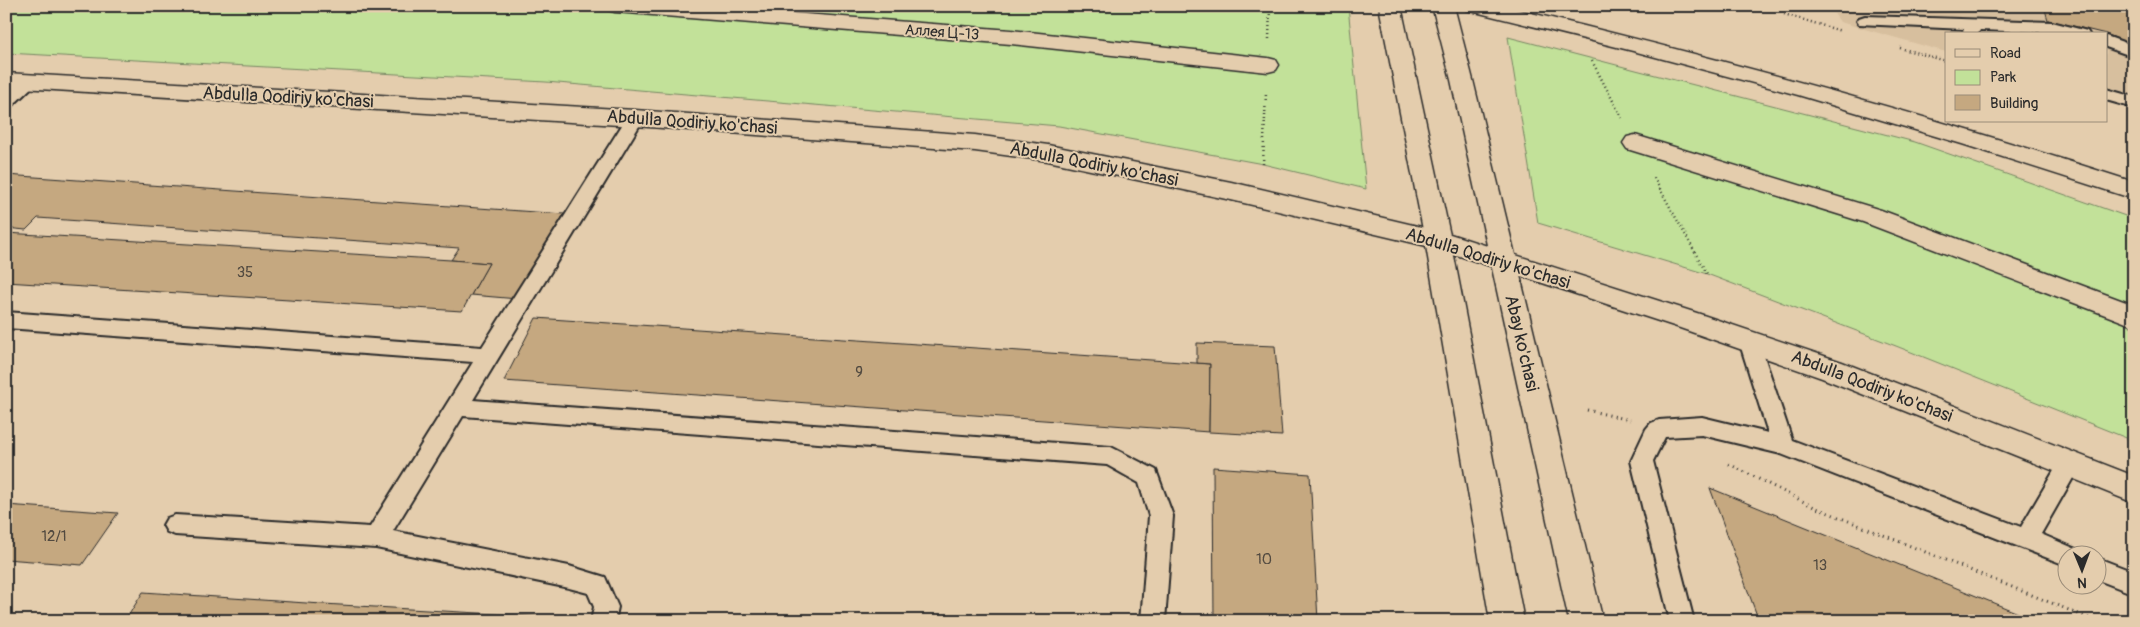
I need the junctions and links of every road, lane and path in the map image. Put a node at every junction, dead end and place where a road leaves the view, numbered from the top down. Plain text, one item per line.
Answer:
1 (615, 6) edge
2 (1390, 6) edge
3 (1443, 6) edge
4 (1474, 6) edge
5 (1865, 21) dead end
6 (1972, 30) edge
7 (2073, 32) edge
8 (2108, 42) edge
9 (2134, 52) edge
10 (1268, 66) dead end
11 (17, 81) edge
12 (2108, 95) edge
13 (6, 102) edge
14 (2134, 103) edge
15 (635, 118) junction
16 (1635, 143) dead end
17 (2134, 191) edge
18 (1438, 240) junction
19 (1504, 261) junction
20 (2134, 316) edge
21 (6, 320) edge
22 (1749, 341) junction
23 (488, 355) junction
24 (457, 407) junction
25 (1587, 410) dead end
26 (1659, 429) junction
27 (1783, 446) junction
28 (1720, 460) dead end
29 (2070, 464) junction
30 (2134, 490) edge
31 (176, 525) dead end
32 (376, 538) junction
33 (2026, 540) junction
34 (2058, 552) edge
35 (2108, 572) edge
36 (2134, 583) edge
37 (603, 621) edge
38 (1153, 621) edge
39 (1507, 621) edge
40 (1586, 621) edge
41 (1682, 621) edge
42 (2096, 621) edge

1 - 10 main road, Аллея Ц-13
2 - 18 main road
3 - 19 main road, Abay ko'chasi
4 - 17 main road
5 - 6 lane
6 - 7 lane
8 - 9 lane
11 - 13 lane
11 - 15 main road, Abdulla Qodiriy ko'chasi
12 - 14 lane
15 - 18 main road, Abdulla Qodiriy ko'chasi
15 - 23 lane
16 - 20 main road
18 - 19 main road, Abdulla Qodiriy ko'chasi
18 - 39 main road
19 - 22 main road, Abdulla Qodiriy ko'chasi
19 - 40 main road, Abay ko'chasi
21 - 23 lane
22 - 27 lane
22 - 29 main road, Abdulla Qodiriy ko'chasi
23 - 24 lane
24 - 32 lane
24 - 38 lane
25 - 26 path
26 - 27 lane
26 - 41 lane
27 - 33 lane
28 - 42 path
29 - 30 main road, Abdulla Qodiriy ko'chasi
29 - 33 lane
31 - 32 lane
32 - 37 lane
33 - 34 lane
35 - 36 lane

